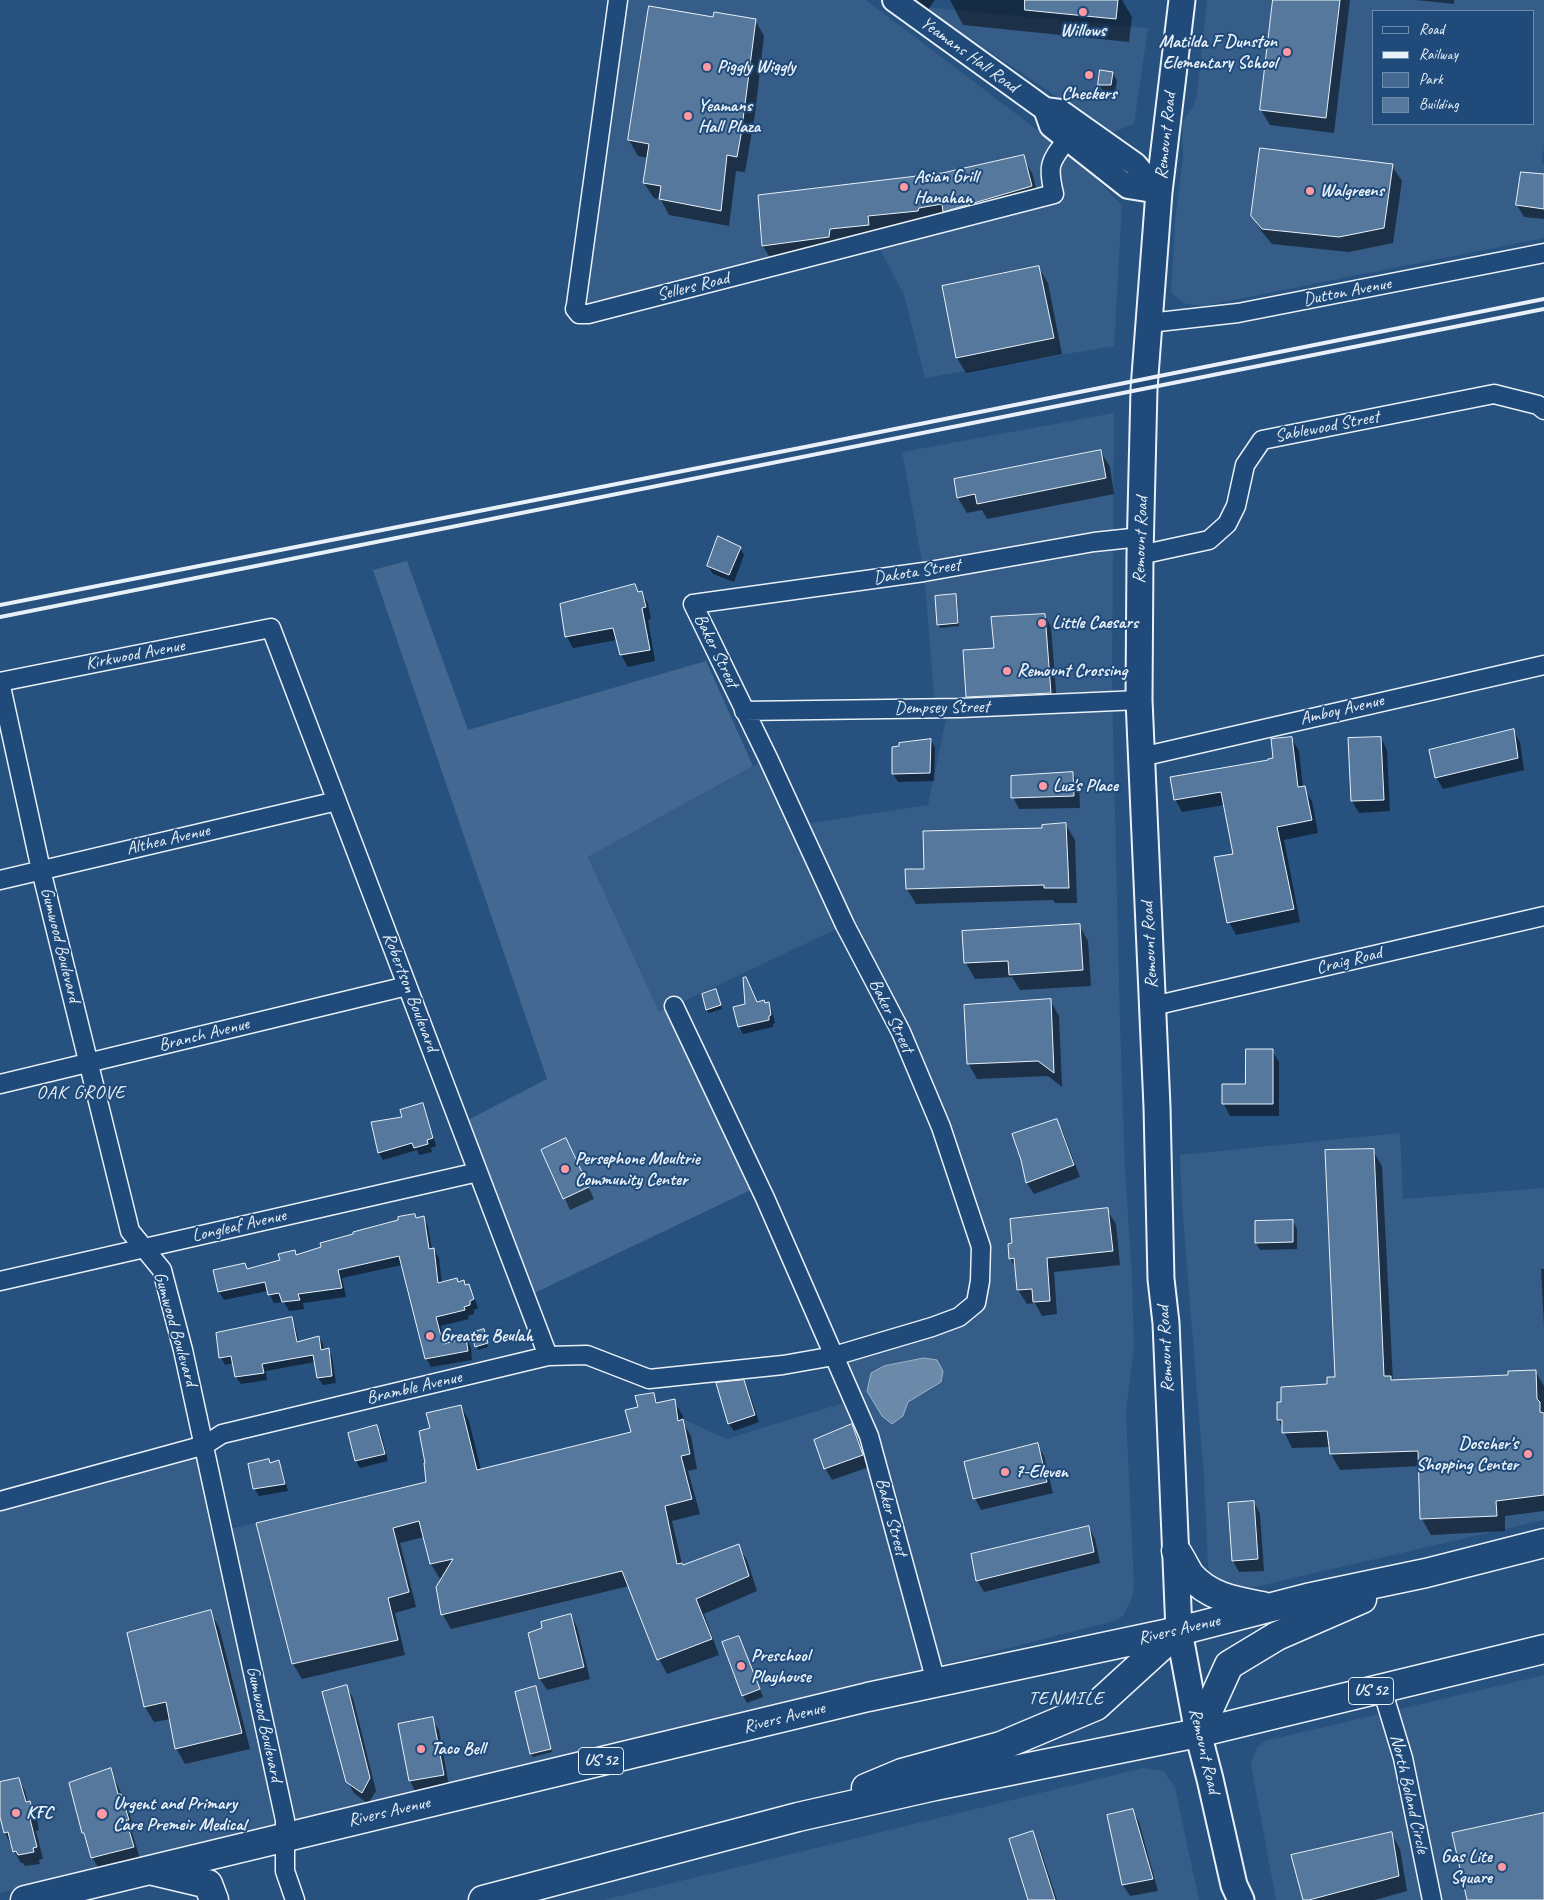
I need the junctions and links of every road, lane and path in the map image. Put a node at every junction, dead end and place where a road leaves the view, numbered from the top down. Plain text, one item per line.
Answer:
1 (618, 0) edge
2 (894, 0) edge
3 (1182, 0) edge
4 (1044, 110) junction
5 (1068, 138) junction
6 (1159, 192) junction
7 (1544, 253) edge
8 (1149, 323) junction
9 (1544, 410) edge
10 (1140, 546) junction
11 (693, 604) joint
12 (271, 628) joint
13 (1544, 665) edge
14 (0, 682) edge
15 (1139, 700) junction
16 (744, 711) junction
17 (1141, 757) junction
18 (337, 801) junction
19 (41, 870) junction
20 (0, 880) edge
21 (1544, 916) edge
22 (407, 986) junction
23 (674, 1006) dead end
24 (1153, 1006) junction
25 (90, 1062) junction
26 (0, 1084) edge
27 (478, 1172) junction
28 (142, 1248) junction
29 (0, 1281) edge
30 (548, 1356) junction
31 (834, 1356) junction
32 (204, 1445) junction
33 (0, 1500) edge
34 (1544, 1543) edge
35 (1176, 1550) junction
36 (1426, 1573) junction
37 (1271, 1608) junction
38 (1179, 1631) junction
39 (1544, 1649) edge
40 (936, 1682) junction
41 (1382, 1689) junction
42 (1198, 1733) junction
43 (798, 1817) junction
44 (285, 1837) junction
45 (148, 1870) junction
46 (1236, 1895) edge
47 (25, 1900) edge
48 (214, 1900) edge
49 (295, 1900) edge
50 (483, 1900) edge
51 (1432, 1900) edge

1 - 5 street, Sellers Road
2 - 4 street, Yeamans Hall Road
3 - 6 main road, Remount Road
4 - 5 street, Yeamans Hall Road
4 - 6 street, Yeamans Hall Road
5 - 6 street, Yeamans Hall Road
6 - 8 main road, Remount Road
7 - 8 street, Dutton Avenue
8 - 10 main road, Remount Road
9 - 10 street, Sablewood Street
10 - 11 street, Dakota Street
10 - 15 main road, Remount Road
11 - 16 street, Baker Street
12 - 14 street, Kirkwood Avenue
12 - 18 street, Robertson Boulevard
13 - 17 street, Amboy Avenue
14 - 19 street, Gumwood Boulevard
15 - 16 street, Dempsey Street
15 - 17 main road, Remount Road
16 - 31 street, Baker Street
17 - 24 main road, Remount Road
18 - 19 street, Althea Avenue
18 - 22 street, Robertson Boulevard
19 - 20 street, Althea Avenue
19 - 25 street, Gumwood Boulevard
21 - 24 street, Craig Road
22 - 25 street, Branch Avenue
22 - 27 street, Robertson Boulevard
23 - 31 street, Baker Street
24 - 35 main road, Remount Road
25 - 26 street, Branch Avenue
25 - 28 street, Gumwood Boulevard
27 - 28 street, Longleaf Avenue
27 - 30 street, Robertson Boulevard
28 - 29 street, Longleaf Avenue
28 - 32 street, Gumwood Boulevard
30 - 31 street, Bramble Avenue
30 - 32 street, Bramble Avenue
31 - 40 street, Baker Street
32 - 33 street, Bramble Avenue
32 - 44 street, Gumwood Boulevard
34 - 36 main road, Rivers Avenue / US 52
35 - 37 main road
35 - 38 main road, Remount Road
36 - 37 main road, Rivers Avenue / US 52
36 - 42 main road
37 - 38 main road, Rivers Avenue / US 52
38 - 40 main road, Rivers Avenue / US 52
38 - 42 main road, Remount Road
38 - 43 main road
39 - 41 main road, US 52
40 - 44 main road, Rivers Avenue / US 52
41 - 42 main road, US 52
41 - 51 street, North Boland Circle
42 - 43 main road, US 52
42 - 46 main road, Remount Road
43 - 50 main road, US 52
44 - 45 main road, Rivers Avenue / US 52
44 - 49 street, Gumwood Boulevard
45 - 47 main road, Rivers Avenue / US 52
45 - 48 main road

